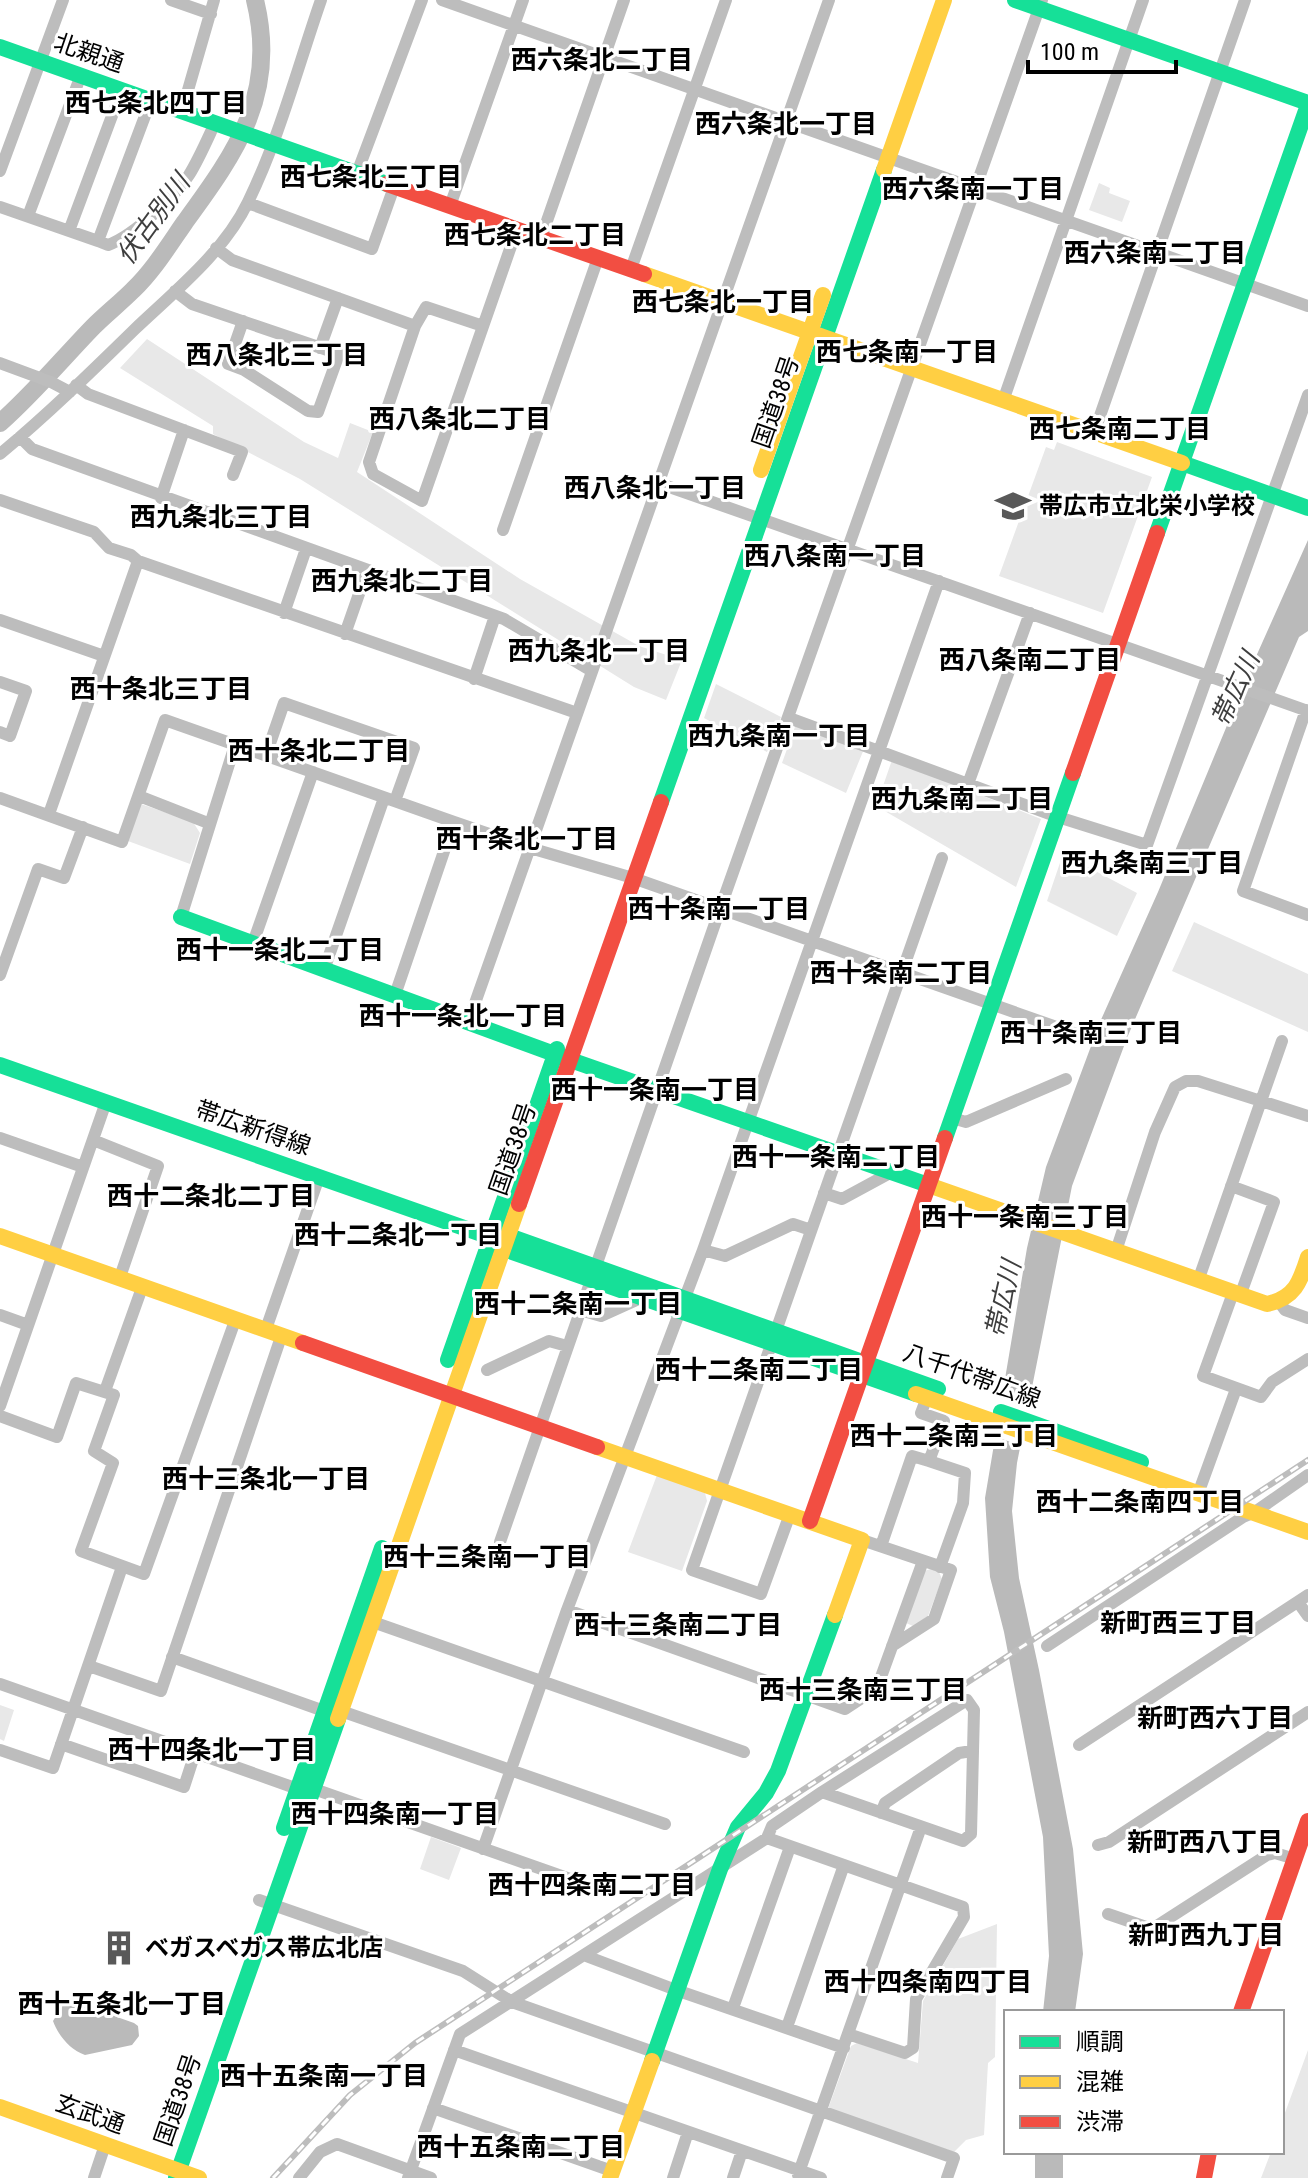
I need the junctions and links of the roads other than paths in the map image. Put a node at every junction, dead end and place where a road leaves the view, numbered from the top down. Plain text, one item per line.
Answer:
1 (63, 0) edge
2 (171, 0) edge
3 (214, 0) edge
4 (321, 0) edge
5 (422, 0) edge
6 (442, 0) edge
7 (523, 0) edge
8 (624, 0) edge
9 (726, 0) edge
10 (829, 0) edge
11 (929, 0) edge
12 (944, 0) edge
13 (1015, 0) edge
14 (1143, 0) edge
15 (1245, 0) edge
16 (1040, 4) edge
17 (211, 14) junction
18 (514, 25) junction
19 (1130, 40) junction
20 (0, 47) edge
21 (604, 57) junction
22 (42, 62) junction
23 (1220, 72) junction
24 (81, 75) junction
25 (122, 89) junction
26 (694, 90) junction
27 (151, 100) junction
28 (1308, 104) edge
29 (182, 111) junction
30 (786, 121) junction
31 (222, 125) junction
32 (272, 142) junction
33 (880, 155) junction
34 (0, 171) edge
35 (357, 173) junction
36 (394, 187) junction
37 (976, 189) junction
38 (248, 203) junction
39 (450, 206) junction
40 (0, 207) edge
41 (28, 216) junction
42 (1066, 221) junction
43 (517, 229) junction
44 (69, 231) junction
45 (541, 238) junction
46 (98, 241) junction
47 (216, 248) junction
48 (1156, 253) junction
49 (598, 258) junction
50 (631, 269) junction
51 (1245, 285) junction
52 (175, 291) junction
53 (338, 298) junction
54 (722, 301) junction
55 (1308, 306) edge
56 (243, 321) junction
57 (415, 326) junction
58 (483, 326) junction
59 (817, 334) junction
60 (320, 348) junction
61 (0, 363) edge
62 (912, 368) junction
63 (73, 389) junction
64 (1308, 395) edge
65 (1003, 401) junction
66 (184, 430) junction
67 (1094, 433) junction
68 (20, 437) junction
69 (0, 454) edge
70 (1182, 465) junction
71 (233, 475) dead end
72 (658, 483) junction
73 (1273, 496) junction
74 (161, 498) junction
75 (0, 500) edge
76 (1308, 508) edge
77 (753, 515) junction
78 (503, 530) dead end
79 (306, 549) junction
80 (849, 549) junction
81 (138, 561) junction
82 (367, 571) junction
83 (939, 581) junction
84 (284, 613) junction
85 (1030, 613) junction
86 (495, 616) junction
87 (0, 620) edge
88 (345, 634) junction
89 (1118, 644) junction
90 (104, 656) junction
91 (592, 671) junction
92 (1207, 675) junction
93 (474, 679) junction
94 (0, 682) edge
95 (1307, 710) edge
96 (577, 713) junction
97 (789, 718) junction
98 (0, 732) edge
99 (235, 745) junction
100 (878, 751) junction
101 (266, 755) junction
102 (313, 772) junction
103 (968, 784) junction
104 (139, 796) junction
105 (0, 798) edge
106 (390, 799) junction
107 (49, 814) junction
108 (1058, 817) junction
109 (454, 822) junction
110 (208, 823) junction
111 (83, 827) junction
112 (530, 848) junction
113 (942, 858) dead end
114 (626, 876) junction
115 (720, 909) junction
116 (1308, 915) edge
117 (181, 917) joint
118 (812, 941) junction
119 (253, 943) junction
120 (324, 970) junction
121 (904, 971) junction
122 (0, 975) edge
123 (395, 995) junction
124 (992, 1003) junction
125 (468, 1023) junction
126 (1082, 1036) dead end
127 (1282, 1041) dead end
128 (563, 1057) junction
129 (0, 1065) edge
130 (1066, 1079) dead end
131 (657, 1090) junction
132 (1261, 1101) junction
133 (106, 1102) junction
134 (1308, 1116) edge
135 (952, 1118) junction
136 (748, 1123) junction
137 (0, 1138) edge
138 (93, 1140) junction
139 (838, 1153) junction
140 (83, 1167) junction
141 (890, 1173) junction
142 (319, 1177) junction
143 (928, 1185) junction
144 (1231, 1186) junction
145 (824, 1193) junction
146 (811, 1230) junction
147 (0, 1236) edge
148 (490, 1237) junction
149 (506, 1243) junction
150 (703, 1250) junction
151 (1116, 1251) junction
152 (52, 1254) junction
153 (1308, 1257) edge
154 (593, 1273) junction
155 (120, 1277) junction
156 (1198, 1281) junction
157 (143, 1285) junction
158 (1237, 1294) junction
159 (643, 1297) junction
160 (1280, 1303) junction
161 (682, 1304) junction
162 (580, 1310) junction
163 (0, 1315) edge
164 (236, 1318) junction
165 (1308, 1318) edge
166 (28, 1325) junction
167 (274, 1332) junction
168 (775, 1337) junction
169 (567, 1346) junction
170 (1308, 1359) edge
171 (864, 1369) junction
172 (487, 1370) dead end
173 (3, 1386) edge
174 (1236, 1389) junction
175 (105, 1391) junction
176 (445, 1393) junction
177 (927, 1397) junction
178 (0, 1406) edge
179 (991, 1414) junction
180 (0, 1416) edge
181 (541, 1425) junction
182 (625, 1457) junction
183 (929, 1461) junction
184 (1308, 1475) edge
185 (1200, 1489) junction
186 (721, 1490) junction
187 (1260, 1509) junction
188 (790, 1514) junction
189 (810, 1521) junction
190 (1308, 1521) edge
191 (1308, 1532) edge
192 (862, 1540) junction
193 (500, 1542) dead end
194 (881, 1546) junction
195 (923, 1561) junction
196 (122, 1567) junction
197 (940, 1567) junction
198 (1303, 1598) edge
199 (567, 1610) junction
200 (1308, 1616) edge
201 (365, 1619) junction
202 (892, 1646) junction
203 (1047, 1646) dead end
204 (172, 1657) junction
205 (89, 1666) junction
206 (541, 1682) junction
207 (0, 1684) edge
208 (807, 1694) junction
209 (73, 1710) junction
210 (324, 1711) junction
211 (341, 1711) junction
212 (1308, 1712) edge
213 (61, 1744) junction
214 (1079, 1745) dead end
215 (0, 1750) edge
216 (972, 1751) junction
217 (744, 1752) dead end
218 (195, 1753) junction
219 (511, 1770) junction
220 (306, 1789) junction
221 (822, 1792) junction
222 (881, 1813) junction
223 (1308, 1821) edge
224 (665, 1824) dead end
225 (921, 1827) junction
226 (767, 1838) junction
227 (1098, 1845) dead end
228 (790, 1847) junction
229 (483, 1849) junction
230 (1295, 1859) junction
231 (844, 1865) junction
232 (720, 1869) junction
233 (570, 1879) dead end
234 (900, 1885) junction
235 (265, 1902) junction
236 (1108, 1914) dead end
237 (586, 1956) junction
238 (676, 1990) junction
239 (512, 2002) junction
240 (733, 2008) junction
241 (1242, 2010) edge
242 (787, 2027) junction
243 (848, 2034) junction
244 (844, 2048) junction
245 (454, 2050) junction
246 (655, 2052) junction
247 (0, 2107) edge
248 (433, 2108) junction
249 (821, 2111) junction
250 (633, 2112) junction
251 (688, 2132) junction
252 (105, 2145) junction
253 (742, 2151) junction
254 (1209, 2154) edge
255 (170, 2173) edge
256 (409, 2174) edge
257 (798, 2174) edge
258 (611, 2175) edge
259 (94, 2178) edge
260 (199, 2178) edge
261 (299, 2178) edge
262 (431, 2178) edge
263 (673, 2178) edge
264 (733, 2178) edge
265 (821, 2178) edge
266 (947, 2178) edge
267 (1204, 2178) edge

1 - 22 street
2 - 17 street
3 - 17 street
4 - 32 street
5 - 35 street
6 - 18 street
7 - 18 street
8 - 21 street
9 - 26 street
10 - 30 street
11 - 33 main road, 国道38号
12 - 33 main road, 国道38号
13 - 16 main road
14 - 19 street
15 - 23 street
16 - 19 main road
16 - 37 street
17 - 29 street
18 - 21 street
18 - 39 street
19 - 23 main road
19 - 42 street
20 - 22 main road, 北親通
21 - 26 street
21 - 45 street
22 - 24 main road, 北親通
22 - 34 street
23 - 28 main road
23 - 48 street
24 - 25 main road, 北親通
24 - 41 street
25 - 27 main road, 北親通
25 - 44 street
26 - 30 street
26 - 50 street
27 - 29 main road, 北親通
27 - 46 street
28 - 51 main road
29 - 31 main road, 北親通
30 - 33 street
30 - 54 street
31 - 32 main road, 北親通
31 - 46 street
32 - 35 main road, 北親通
32 - 38 street
33 - 37 street
33 - 59 main road, 国道38号
35 - 36 main road, 北親通
36 - 38 street
36 - 39 main road, 北親通
37 - 42 street
37 - 62 street
38 - 47 street
39 - 43 main road, 北親通
40 - 41 street
41 - 44 street
42 - 48 street
42 - 65 street
43 - 45 main road, 北親通
43 - 58 street
44 - 46 street
45 - 49 main road, 北親通
47 - 52 street
47 - 53 street
48 - 51 street
48 - 67 street
49 - 50 main road, 北親通
49 - 78 street
50 - 54 main road, 北親通
51 - 55 street
51 - 70 main road
52 - 56 street
52 - 63 street
53 - 57 street
53 - 60 street
54 - 59 main road, 北親通
54 - 72 street
56 - 60 street
56 - 60 street
57 - 58 street
57 - 58 street
59 - 62 main road, 北親通
59 - 77 main road, 国道38号
61 - 63 street
62 - 65 main road, 北親通
62 - 80 street
63 - 66 street
63 - 68 street
64 - 73 street
65 - 67 main road, 北親通
66 - 71 street
66 - 74 street
67 - 70 main road, 北親通
68 - 69 street
68 - 74 street
70 - 73 main road, 北親通
70 - 89 main road
72 - 77 street
72 - 91 street
73 - 76 main road, 北親通
73 - 92 street
74 - 79 street
75 - 81 street
77 - 80 street
77 - 114 main road, 国道38号
79 - 82 street
79 - 84 street
80 - 83 street
80 - 97 street
81 - 84 street
81 - 90 street
82 - 86 street
82 - 88 street
83 - 85 street
83 - 100 street
84 - 88 street
85 - 89 street
85 - 103 street
86 - 91 street
86 - 93 street
87 - 90 street
88 - 93 street
89 - 92 street
89 - 108 main road
90 - 107 street
91 - 96 street
92 - 95 street
92 - 108 street
93 - 96 street
94 - 98 street
95 - 116 street
96 - 112 street
97 - 100 street
97 - 115 street
99 - 101 street
99 - 104 street
99 - 110 street
100 - 103 street
100 - 118 street
101 - 102 street
101 - 106 street
102 - 106 street
102 - 119 street
103 - 108 street
104 - 110 street
104 - 111 street
105 - 107 street
106 - 109 street
106 - 120 street
107 - 111 street
108 - 124 main road
109 - 112 street
109 - 123 street
110 - 117 street
111 - 122 street
112 - 114 street
112 - 125 street
113 - 121 street
114 - 115 street
114 - 128 main road, 国道38号
115 - 118 street
115 - 131 street
117 - 119 main road
118 - 121 street
118 - 136 street
119 - 120 main road
120 - 123 main road
121 - 124 street
121 - 139 street
123 - 125 main road
124 - 126 street
124 - 135 main road
125 - 128 main road
127 - 132 street
128 - 131 main road
128 - 148 main road, 国道38号
128 - 149 main road, 国道38号
129 - 133 main road, 帯広新得線
130 - 135 street
131 - 136 main road
131 - 154 street
132 - 134 street
132 - 144 street
132 - 151 street
133 - 138 street
133 - 142 main road, 帯広新得線
135 - 143 main road
136 - 139 main road
136 - 150 street
137 - 140 street
138 - 140 street
138 - 155 street
139 - 141 main road
139 - 145 street
140 - 152 street
141 - 143 main road
141 - 145 street
142 - 148 main road, 帯広新得線
142 - 167 street
143 - 151 main road
143 - 171 main road
144 - 156 street
144 - 158 street
145 - 146 street
146 - 150 street
146 - 168 street
147 - 152 main road
148 - 149 main road, 八千代帯広線
148 - 176 main road, 国道38号
149 - 154 main road, 八千代帯広線
149 - 176 main road, 国道38号
150 - 161 street
151 - 156 main road
152 - 155 main road
152 - 166 street
153 - 160 main road
154 - 159 main road, 八千代帯広線
154 - 161 main road, 八千代帯広線
154 - 162 street
155 - 157 main road
156 - 158 main road
157 - 164 main road
157 - 175 street
158 - 160 main road
158 - 174 street
159 - 161 main road, 八千代帯広線
159 - 162 street
160 - 165 street
161 - 168 main road, 八千代帯広線
161 - 182 street
162 - 169 street
163 - 166 street
164 - 167 main road
164 - 196 street
166 - 173 street
167 - 176 main road
167 - 204 street
168 - 171 main road, 八千代帯広線
168 - 186 street
169 - 172 street
169 - 181 street
170 - 174 street
171 - 177 main road, 八千代帯広線
171 - 179 main road, 八千代帯広線
171 - 189 main road
173 - 178 street
174 - 185 street
175 - 180 street
175 - 196 street
176 - 181 main road
176 - 201 main road, 国道38号
177 - 179 main road, 八千代帯広線
177 - 183 street
179 - 185 main road, 八千代帯広線
181 - 182 main road
181 - 193 street
182 - 186 main road
182 - 199 street
183 - 194 street
183 - 197 street
184 - 187 street
185 - 187 main road, 八千代帯広線
186 - 188 main road
186 - 188 street
187 - 190 main road, 八千代帯広線
187 - 191 main road, 八千代帯広線
187 - 203 street
188 - 189 main road
189 - 192 main road
192 - 194 street
192 - 208 main road
194 - 195 street
195 - 197 street
195 - 202 street
196 - 205 street
197 - 202 street
198 - 200 street
198 - 214 street
199 - 206 street
199 - 208 street
201 - 206 street
201 - 210 main road, 国道38号
201 - 211 main road, 国道38号
202 - 208 street
204 - 205 street
204 - 210 street
205 - 209 street
206 - 217 street
206 - 219 street
207 - 209 street
208 - 232 main road
209 - 213 street
209 - 218 street
210 - 211 street
210 - 220 main road, 国道38号
211 - 219 street
211 - 220 main road, 国道38号
212 - 227 street
213 - 215 street
213 - 218 street
216 - 221 street
216 - 222 street
216 - 225 street
218 - 220 street
219 - 224 street
219 - 229 street
220 - 229 street
220 - 235 main road, 国道38号
221 - 222 street
221 - 226 street
222 - 225 street
223 - 230 main road
225 - 234 street
226 - 228 street
226 - 232 street
228 - 231 street
228 - 240 street
229 - 233 street
230 - 236 street
230 - 241 main road
231 - 234 street
231 - 242 street
232 - 237 street
232 - 238 main road
234 - 243 street
234 - 243 street
235 - 239 street
235 - 255 main road, 国道38号
237 - 238 street
237 - 239 street
238 - 240 street
238 - 246 main road
239 - 245 street
239 - 246 street
240 - 242 street
242 - 244 street
243 - 244 street
244 - 249 street
245 - 248 street
245 - 250 street
246 - 249 street
246 - 250 main road
247 - 252 main road, 玄武通
248 - 256 street
248 - 258 street
249 - 257 street
249 - 266 street
250 - 251 street
250 - 258 main road
251 - 253 street
251 - 263 street
252 - 255 main road, 玄武通
252 - 259 street
253 - 257 street
253 - 264 street
254 - 267 main road
255 - 260 main road, 玄武通
256 - 261 street
256 - 262 street
257 - 265 street

